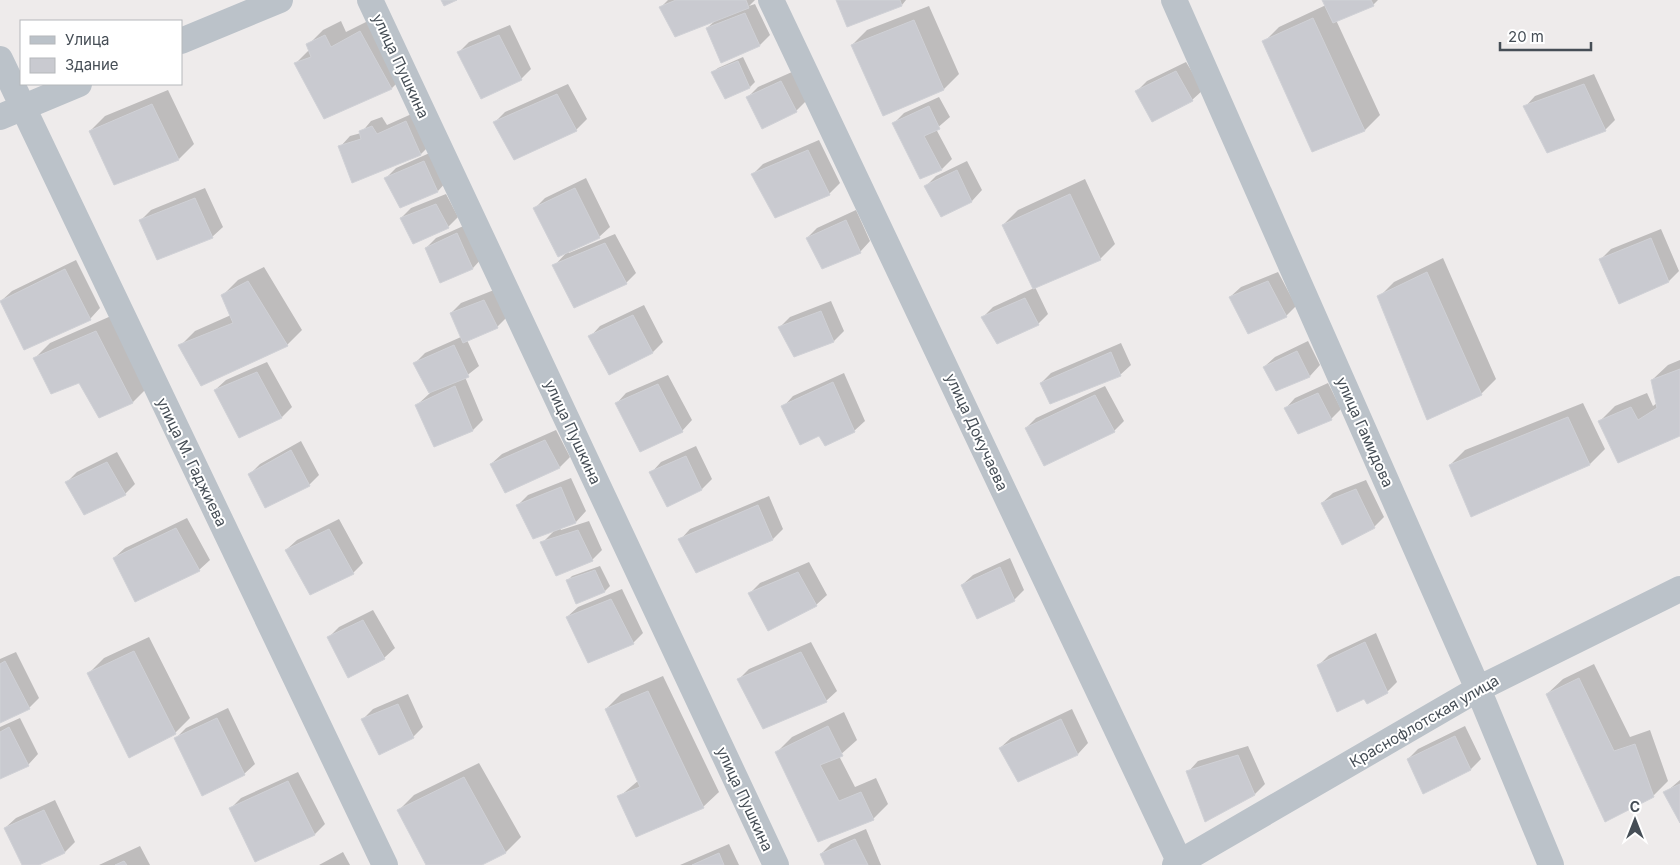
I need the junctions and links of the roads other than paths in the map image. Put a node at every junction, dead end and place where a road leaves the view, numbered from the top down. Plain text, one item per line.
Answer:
1 (280, 0) edge
2 (370, 0) edge
3 (771, 0) edge
4 (1174, 0) edge
5 (182, 41) edge
6 (0, 59) edge
7 (77, 85) edge
8 (11, 112) edge
9 (1680, 589) edge
10 (1478, 689) junction
11 (1179, 864) edge
12 (385, 865) edge
13 (776, 865) edge
14 (1552, 865) edge

1 - 5 street
2 - 13 street, улица Пушкина
3 - 11 street, улица Докучаева
4 - 10 street, улица Гамидова
6 - 8 street, улица М. Гаджиева
7 - 8 street
8 - 12 street, улица М. Гаджиева
9 - 10 street, Краснофлотская улица
10 - 11 street, Краснофлотская улица
10 - 14 street, улица Гамидова

